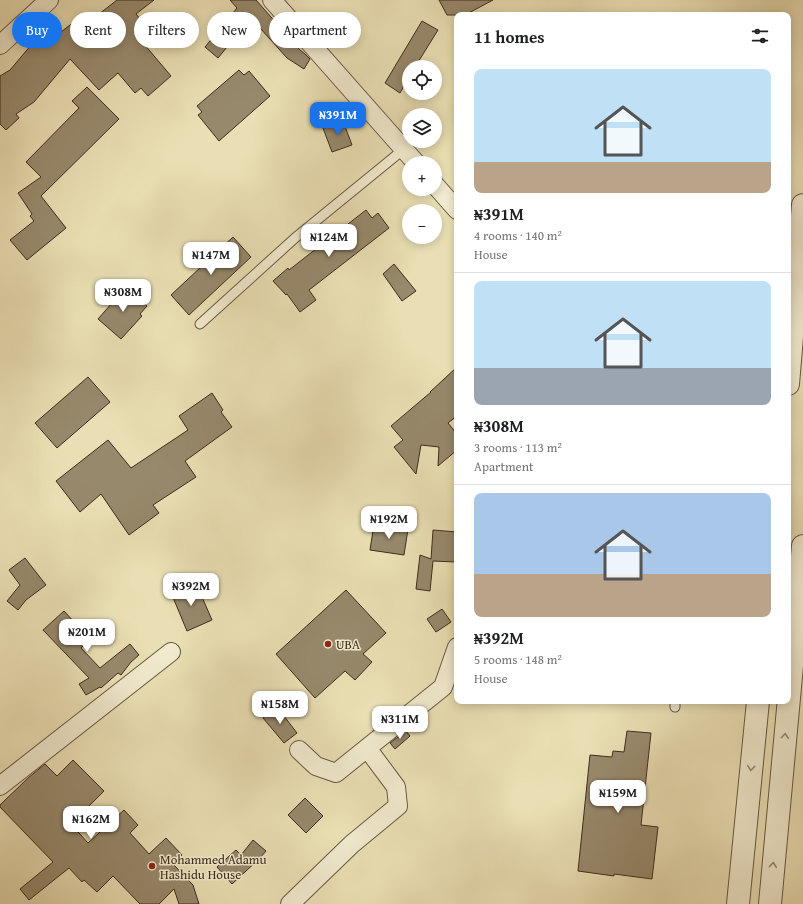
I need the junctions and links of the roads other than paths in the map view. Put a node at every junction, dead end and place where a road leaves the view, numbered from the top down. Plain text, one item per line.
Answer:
1 (49, 0) edge
2 (272, 0) edge
3 (0, 45) edge
4 (404, 149) junction
5 (410, 156) edge
6 (442, 193) edge
7 (803, 205) edge
8 (454, 207) edge
9 (200, 324) dead end
10 (791, 348) edge
11 (803, 546) edge
12 (171, 652) dead end
13 (454, 656) edge
14 (791, 676) edge
15 (758, 704) edge
16 (788, 704) edge
17 (367, 748) junction
18 (298, 750) dead end
19 (0, 786) edge
20 (290, 904) edge
21 (738, 904) edge
22 (770, 904) edge

1 - 3 street
2 - 4 street
4 - 5 street
4 - 9 lane
6 - 8 street
7 - 10 street
14 -> 11 street
12 - 19 street
13 - 17 street
15 -> 21 street
22 -> 16 street
17 - 18 street
17 - 20 street

